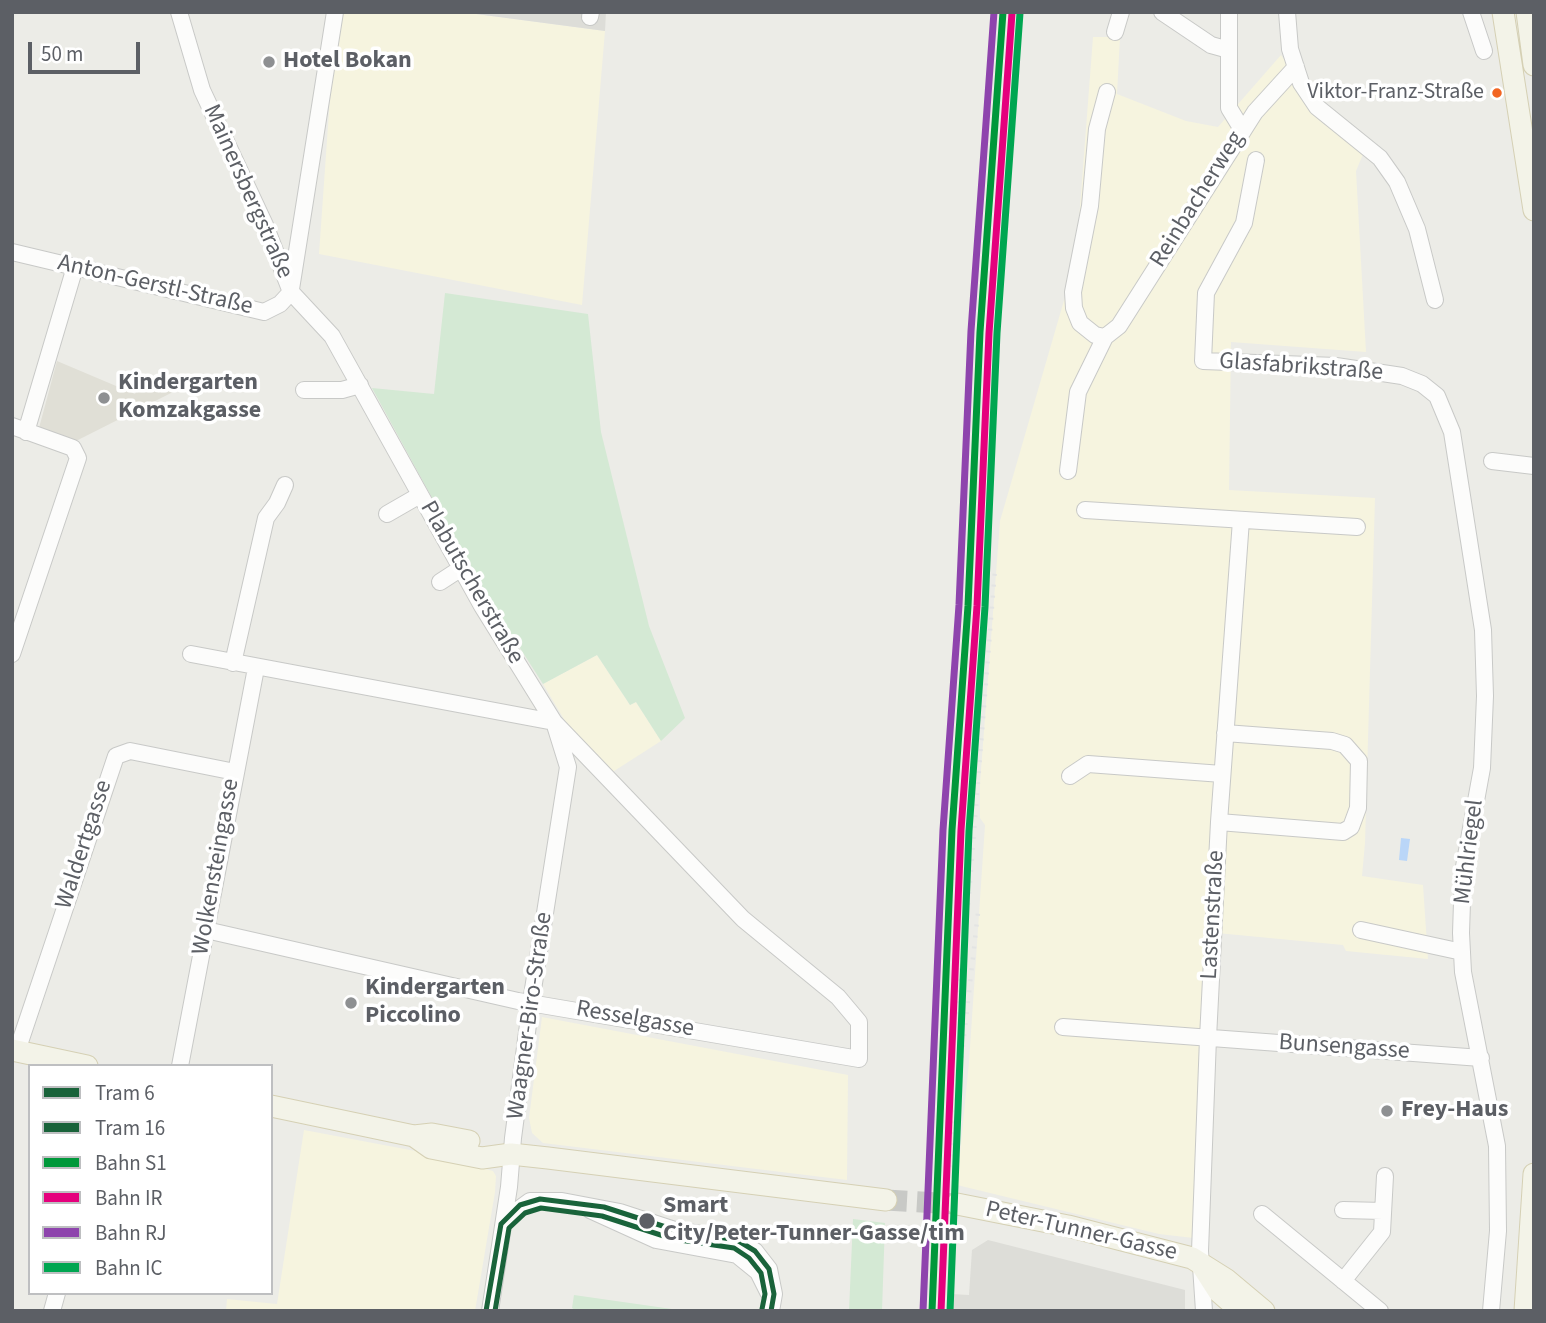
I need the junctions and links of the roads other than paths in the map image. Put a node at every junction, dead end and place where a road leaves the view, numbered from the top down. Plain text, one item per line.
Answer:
1 (178, 12) edge
2 (335, 12) edge
3 (1162, 12) edge
4 (1228, 12) edge
5 (1287, 12) edge
6 (1471, 12) edge
7 (1503, 12) edge
8 (1527, 12) edge
9 (1228, 50) junction
10 (1484, 51) dead end
11 (1534, 65) edge
12 (1296, 67) junction
13 (1107, 92) dead end
14 (1242, 131) junction
15 (1256, 160) dead end
16 (1534, 211) edge
17 (12, 252) edge
18 (75, 267) junction
19 (290, 292) junction
20 (1434, 300) dead end
21 (1105, 337) junction
22 (359, 385) junction
23 (304, 390) dead end
24 (1437, 396) joint
25 (19, 429) edge
26 (1492, 461) dead end
27 (1534, 466) edge
28 (1069, 471) dead end
29 (285, 485) dead end
30 (420, 495) junction
31 (1085, 510) dead end
32 (387, 514) dead end
33 (1241, 520) junction
34 (1357, 527) dead end
35 (460, 569) junction
36 (440, 582) dead end
37 (191, 653) dead end
38 (12, 654) edge
39 (233, 663) junction
40 (256, 668) junction
41 (554, 722) junction
42 (1225, 733) junction
43 (235, 772) junction
44 (1222, 774) junction
45 (1070, 776) dead end
46 (1219, 826) junction
47 (206, 930) junction
48 (1361, 930) dead end
49 (1462, 952) junction
50 (531, 1002) junction
51 (1063, 1027) dead end
52 (1208, 1038) junction
53 (15, 1050) edge
54 (1481, 1058) junction
55 (859, 1059) joint
56 (78, 1064) edge
57 (180, 1064) edge
58 (273, 1106) edge
59 (511, 1154) junction
60 (1534, 1174) edge
61 (1385, 1176) dead end
62 (886, 1200) tunnel mouth
63 (957, 1204) tunnel mouth
64 (1343, 1210) dead end
65 (1383, 1211) junction
66 (1262, 1214) dead end
67 (504, 1220) junction
68 (1202, 1266) junction
69 (1343, 1281) junction
70 (771, 1310) edge
71 (490, 1311) edge
72 (1204, 1311) edge
73 (1241, 1311) edge
74 (1264, 1311) edge
75 (1380, 1311) edge
76 (1491, 1311) edge
77 (1525, 1311) edge

1 - 19 street, Mainersbergstraße
2 - 19 street
3 - 9 street
4 - 9 street
5 - 12 street
6 - 10 street
7 - 16 main road
8 - 11 main road
9 - 14 street
12 - 14 street, Reinbacherweg
12 - 20 street
13 - 21 street
14 - 21 street, Reinbacherweg
15 - 24 street, Glasfabrikstraße
17 - 18 street, Anton-Gerstl-Straße
18 - 19 street, Anton-Gerstl-Straße
18 - 25 street
19 - 22 street, Plabutscherstraße
21 - 28 street, Reinbacherweg
22 - 23 street
22 - 30 street, Plabutscherstraße
24 - 49 street, Mühlriegel
25 - 38 street
26 - 27 street
29 - 39 street
30 - 32 street
30 - 35 street, Plabutscherstraße
31 - 33 street
33 - 34 street
33 - 42 street, Lastenstraße
35 - 36 street
35 - 41 street, Plabutscherstraße
37 - 39 street
39 - 40 street
40 - 41 street
40 - 43 street, Wolkensteingasse
41 - 50 street, Waagner-Biro-Straße
41 - 55 street, Plabutscherstraße
42 - 44 street, Lastenstraße
42 - 46 street
43 - 47 street, Wolkensteingasse
43 - 53 street, Waldertgasse
44 - 45 street
44 - 46 street, Lastenstraße
46 - 52 street, Lastenstraße
47 - 50 street, Resselgasse
47 - 57 street, Wolkensteingasse
48 - 49 street
49 - 54 street, Mühlriegel
50 - 55 street, Resselgasse
50 - 59 street, Waagner-Biro-Straße
51 - 52 street, Bunsengasse
52 - 54 street, Bunsengasse
52 - 68 street, Lastenstraße
53 - 56 main road
54 - 76 street, Mühlriegel
58 - 59 main road
59 - 62 main road
59 - 67 street, Waagner-Biro-Straße
60 - 77 main road
61 - 65 street
63 - 68 main road, Peter-Tunner-Gasse
64 - 65 street
65 - 69 street
66 - 69 street
67 - 70 street
67 - 71 street, Waagner-Biro-Straße
68 - 72 street, Lastenstraße
68 - 73 main road, Peter-Tunner-Gasse
68 - 74 main road, Peter-Tunner-Gasse
69 - 75 street

